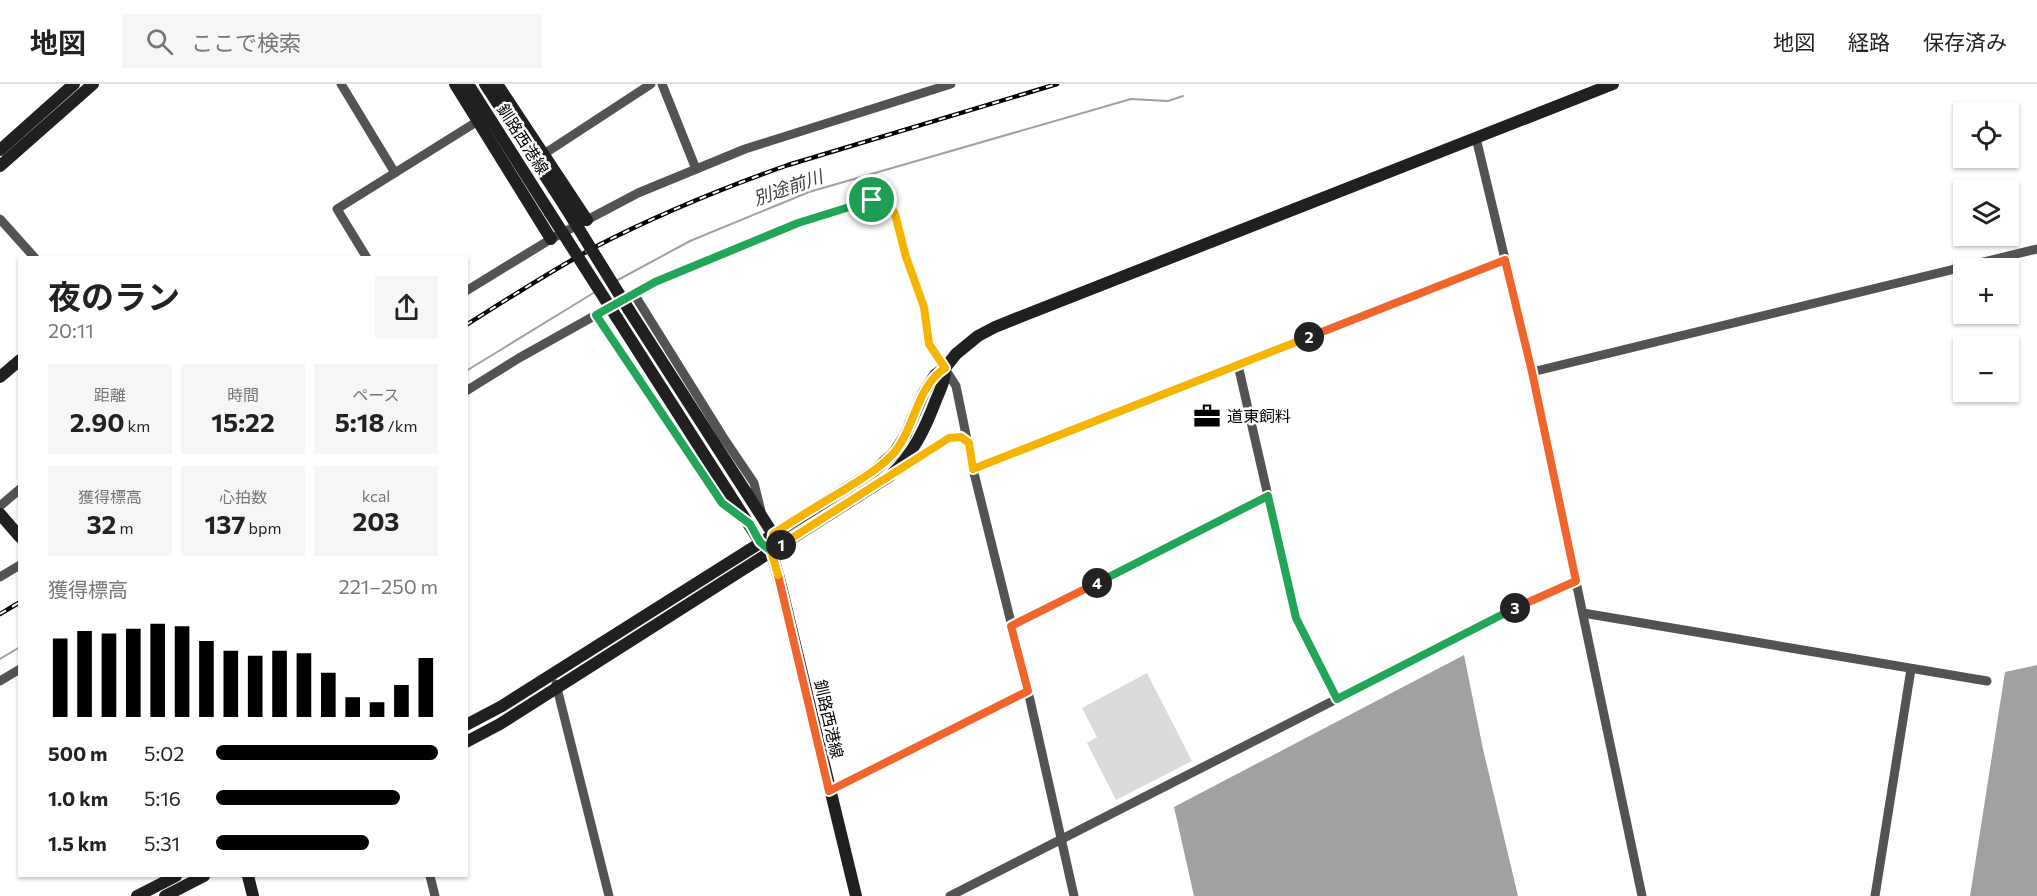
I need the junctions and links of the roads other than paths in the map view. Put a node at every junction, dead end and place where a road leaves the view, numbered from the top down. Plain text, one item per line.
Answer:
1 (74, 84) edge
2 (93, 84) edge
3 (341, 84) edge
4 (455, 84) edge
5 (468, 84) edge
6 (485, 84) edge
7 (497, 84) edge
8 (651, 84) edge
9 (662, 84) edge
10 (951, 84) edge
11 (1613, 84) edge
12 (478, 121) junction
13 (1476, 138) junction
14 (0, 150) edge
15 (544, 154) junction
16 (0, 166) edge
17 (696, 169) junction
18 (395, 173) junction
19 (0, 219) edge
20 (587, 220) junction
21 (550, 239) junction
22 (2037, 249) edge
23 (33, 256) edge
24 (366, 256) edge
25 (1505, 260) junction
26 (468, 290) edge
27 (634, 294) junction
28 (596, 315) junction
29 (18, 362) edge
30 (1238, 365) junction
31 (945, 368) junction
32 (1532, 372) junction
33 (0, 377) edge
34 (468, 390) edge
35 (969, 443) junction
36 (973, 469) junction
37 (897, 470) junction
38 (18, 491) edge
39 (1268, 496) junction
40 (0, 506) edge
41 (0, 514) edge
42 (762, 517) junction
43 (750, 524) junction
44 (773, 534) junction
45 (18, 535) edge
46 (760, 542) junction
47 (771, 551) junction
48 (18, 566) edge
49 (0, 577) edge
50 (1576, 581) junction
51 (1583, 613) junction
52 (1011, 626) junction
53 (1911, 669) junction
54 (18, 670) edge
55 (554, 673) junction
56 (0, 681) edge
57 (1987, 681) dead end
58 (557, 687) junction
59 (1028, 691) junction
60 (1337, 699) junction
61 (468, 724) edge
62 (468, 741) edge
63 (829, 791) junction
64 (1061, 840) junction
65 (174, 877) edge
66 (202, 877) edge
67 (248, 877) edge
68 (430, 877) edge
69 (137, 896) edge
70 (165, 896) edge
71 (253, 896) edge
72 (435, 896) edge
73 (609, 896) edge
74 (856, 896) edge
75 (950, 896) edge
76 (1074, 896) edge
77 (1642, 896) edge
78 (1875, 896) edge

1 - 14 street
2 - 16 street
3 - 18 street
4 - 12 street
5 - 43 street, 釧路西港線, bridge
6 - 42 street, 釧路西港線, bridge
7 - 15 street
8 - 15 street
9 - 17 street
10 - 17 street
11 - 13 street
12 - 18 street
12 - 21 street
13 - 25 street
13 - 31 street
15 - 20 street
17 - 20 street
18 - 24 street
19 - 23 street
20 - 21 street
21 - 26 street
22 - 32 street
25 - 30 street
25 - 32 street
27 - 28 street
27 - 31 street
27 - 42 street
28 - 34 street
28 - 43 street
29 - 33 street
30 - 36 street
30 - 39 street
31 - 35 street
31 - 37 street
31 - 44 street
32 - 50 street
35 - 36 street
35 - 37 street
36 - 52 street
37 - 47 street
38 - 40 street
39 - 52 street
39 - 60 street
41 - 45 street
42 - 44 street
43 - 46 street
44 - 46 street
44 - 47 street, 釧路西港線
46 - 47 street
46 - 55 street
47 - 58 street
47 - 63 street, 釧路西港線
48 - 49 street
50 - 51 street
50 - 60 street
51 - 53 street
51 - 77 street
52 - 59 street
53 - 57 street
53 - 78 street
54 - 56 street
55 - 58 street
55 - 61 street
58 - 62 street
58 - 73 street
59 - 63 street
59 - 64 street
60 - 64 street
63 - 74 street, 釧路西港線
64 - 75 street
64 - 76 street
65 - 69 street
66 - 70 street
67 - 71 street
68 - 72 street

